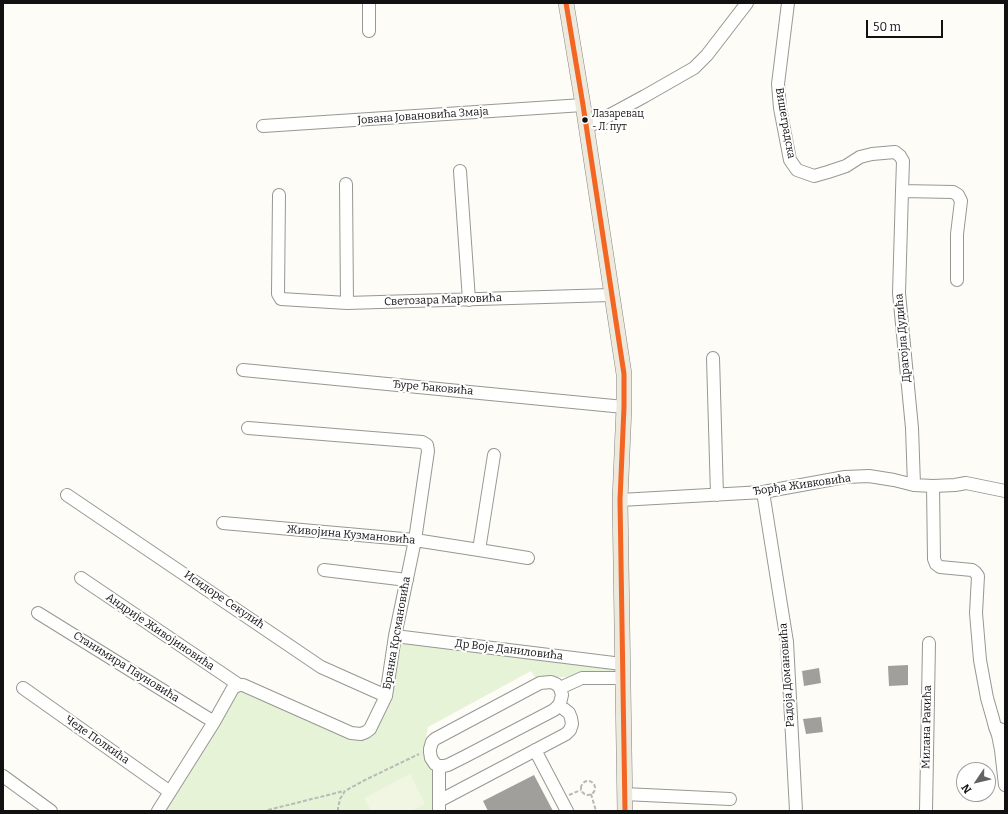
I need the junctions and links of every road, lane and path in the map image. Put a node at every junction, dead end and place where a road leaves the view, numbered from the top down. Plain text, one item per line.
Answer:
1 (369, 3) edge
2 (566, 3) edge
3 (747, 3) edge
4 (788, 3) edge
5 (369, 31) dead end
6 (583, 105) junction
7 (263, 126) dead end
8 (586, 128) junction
9 (460, 171) dead end
10 (346, 184) dead end
11 (902, 191) junction
12 (279, 195) dead end
13 (957, 280) dead end
14 (612, 295) junction
15 (469, 300) junction
16 (347, 303) junction
17 (713, 358) dead end
18 (242, 370) dead end
19 (624, 407) junction
20 (248, 428) dead end
21 (494, 455) dead end
22 (914, 486) junction
23 (933, 486) junction
24 (1005, 491) edge
25 (763, 492) junction
26 (67, 495) dead end
27 (717, 495) junction
28 (620, 500) junction
29 (223, 523) dead end
30 (415, 540) junction
31 (479, 550) junction
32 (528, 558) dead end
33 (324, 570) dead end
34 (82, 578) dead end
35 (407, 580) junction
36 (38, 612) dead end
37 (395, 636) junction
38 (929, 643) dead end
39 (622, 671) junction
40 (238, 685) junction
41 (23, 688) dead end
42 (560, 688) junction
43 (386, 696) junction
44 (558, 706) junction
45 (214, 722) junction
46 (1000, 728) edge
47 (430, 748) junction
48 (535, 750) junction
49 (439, 766) junction
50 (3, 776) edge
51 (1005, 785) edge
52 (345, 791) junction
53 (170, 792) junction
54 (591, 794) junction
55 (624, 794) junction
56 (730, 799) dead end
57 (439, 806) edge
58 (51, 811) edge
59 (158, 811) edge
60 (264, 811) edge
61 (269, 811) edge
62 (338, 811) edge
63 (566, 811) edge
64 (596, 811) edge
65 (625, 811) edge
66 (796, 811) edge
67 (926, 811) edge

1 - 5 street
2 - 6 main road
3 - 8 street
4 - 11 street, Вишеградска
6 - 7 street, Јована Јовановића Змаја
6 - 8 main road
8 - 14 main road
9 - 15 street
10 - 16 street
11 - 13 street
11 - 22 street, Драгојла Дудића
12 - 16 street, Светозара Марковића
14 - 15 street, Светозара Марковића
14 - 19 main road
15 - 16 street, Светозара Марковића
17 - 27 street
18 - 19 street, Ђуре Ђаковића
19 - 28 main road
20 - 30 street, Бранка Крсмановића
21 - 31 street
22 - 23 street, Ђорђа Живковића
22 - 25 street, Ђорђа Живковића
23 - 24 street, Ђорђа Живковића
23 - 46 street
25 - 27 street, Ђорђа Живковића
25 - 66 street, Радоја Домановића
26 - 43 street, Исидоре Секулић
27 - 28 street, Ђорђа Живковића
28 - 39 main road
29 - 30 street, Живојина Кузмановића
30 - 31 street, Живојина Кузмановића
30 - 35 street, Бранка Крсмановића
31 - 32 street, Живојина Кузмановића
33 - 35 street
34 - 40 street, Андрије Живојиновића
35 - 37 street, Бранка Крсмановића
36 - 45 street, Станимира Пауновића
37 - 39 street, Др Воје Даниловића
37 - 43 street, Бранка Крсмановића
38 - 67 street, Милана Ракића
39 - 42 street
39 - 55 main road
40 - 43 street, Бранка Крсмановића
40 - 45 street
41 - 53 street, Чеде Полкића
42 - 44 street
42 - 47 street
44 - 48 street
44 - 49 street
45 - 53 street
46 - 51 street
47 - 49 street
47 - 52 path
48 - 57 street
48 - 63 street
49 - 57 street
50 - 58 street
52 - 61 path
52 - 62 path
53 - 59 street
54 - 54 path
54 - 64 path
55 - 56 street
55 - 65 main road
60 - 61 path

